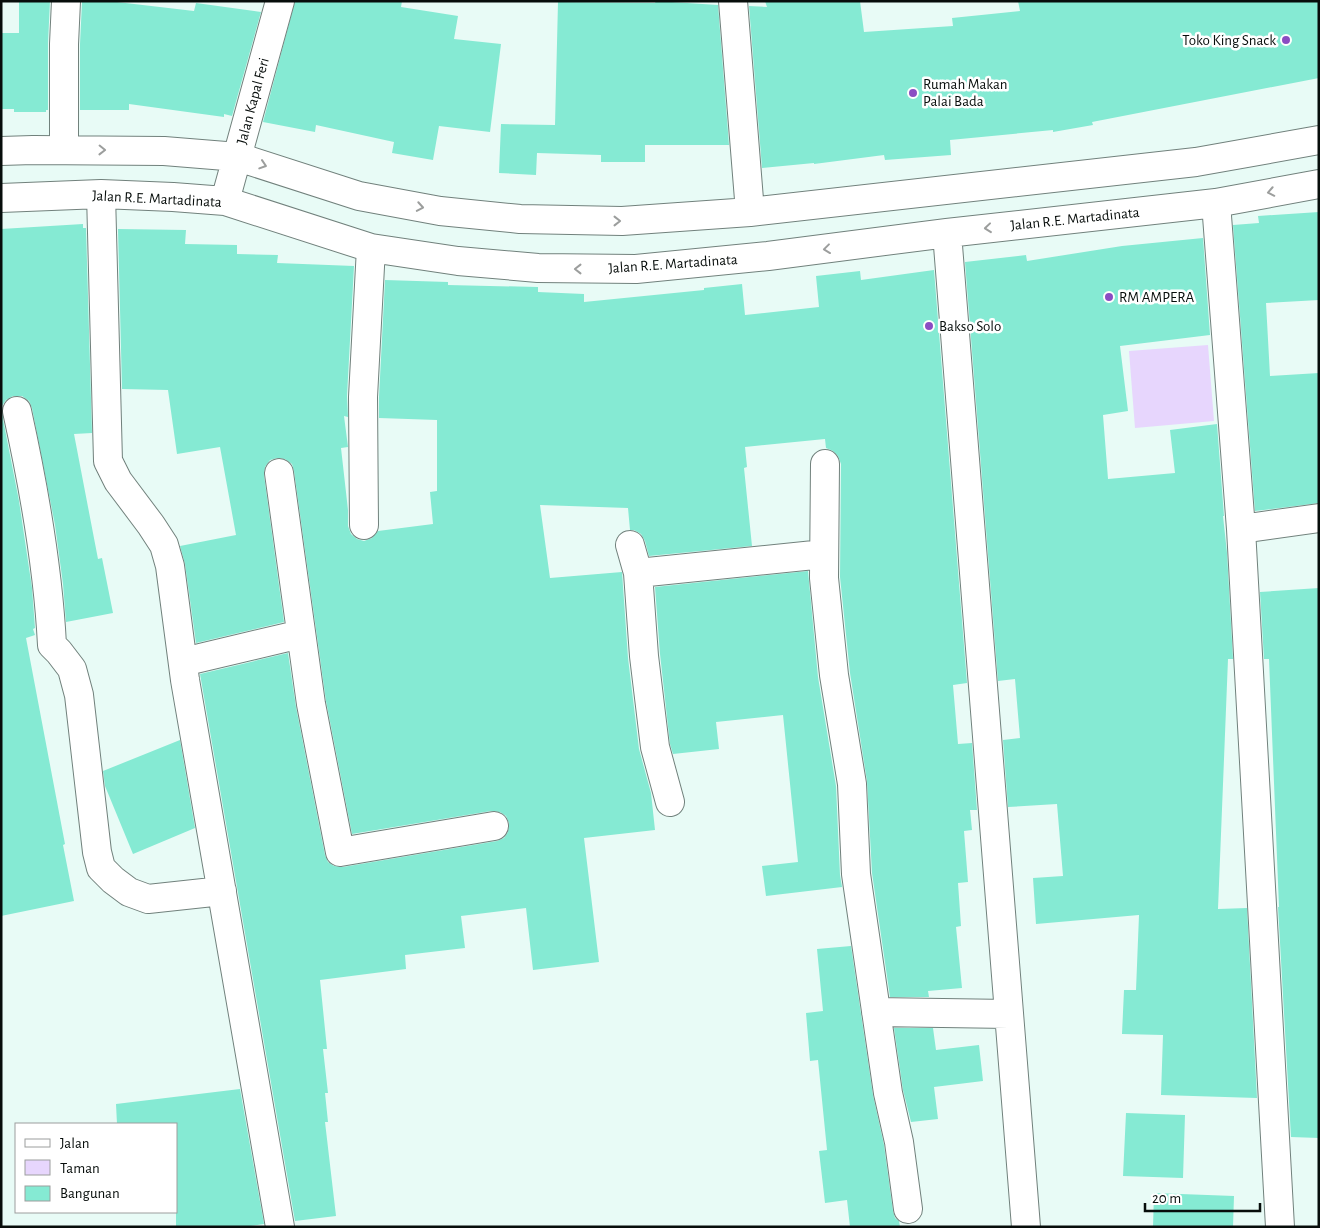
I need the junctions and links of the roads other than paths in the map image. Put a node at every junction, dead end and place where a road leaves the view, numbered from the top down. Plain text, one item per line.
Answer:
1 (66, 1) edge
2 (280, 1) edge
3 (733, 1) edge
4 (1319, 140) edge
5 (64, 150) junction
6 (1, 151) edge
7 (238, 157) junction
8 (1319, 184) edge
9 (101, 194) junction
10 (1, 198) edge
11 (225, 201) junction
12 (1216, 203) junction
13 (750, 212) junction
14 (947, 233) junction
15 (371, 248) junction
16 (17, 411) dead end
17 (825, 464) dead end
18 (279, 473) dead end
19 (1319, 518) edge
20 (364, 525) dead end
21 (1241, 529) junction
22 (630, 545) dead end
23 (824, 554) junction
24 (638, 573) junction
25 (300, 634) junction
26 (183, 662) junction
27 (670, 802) dead end
28 (494, 826) dead end
29 (222, 891) junction
30 (876, 1012) junction
31 (1010, 1014) junction
32 (908, 1209) dead end
33 (280, 1227) edge
34 (1026, 1227) edge
35 (1280, 1227) edge

1 - 5 street
2 - 7 street, Jalan Kapal Feri
3 - 13 street
4 - 13 street
5 - 6 street
5 -> 7 street
7 - 11 street, Jalan Kapal Feri
7 -> 13 street
8 -> 12 street, Jalan R.E. Martadinata
9 - 10 street, Jalan R.E. Martadinata
9 - 11 street, Jalan R.E. Martadinata
9 - 26 street
11 - 15 street, Jalan R.E. Martadinata
12 -> 14 street, Jalan R.E. Martadinata
12 - 21 street
14 -> 15 street, Jalan R.E. Martadinata
14 - 31 street
15 - 20 street
16 - 29 street
17 - 23 street
18 - 25 street
19 - 21 street
21 - 35 street
22 - 24 street
23 - 24 street
23 - 30 street
24 - 27 street
25 - 26 street
25 - 28 street
26 - 29 street
29 - 33 street
30 - 31 street
30 - 32 street
31 - 34 street

